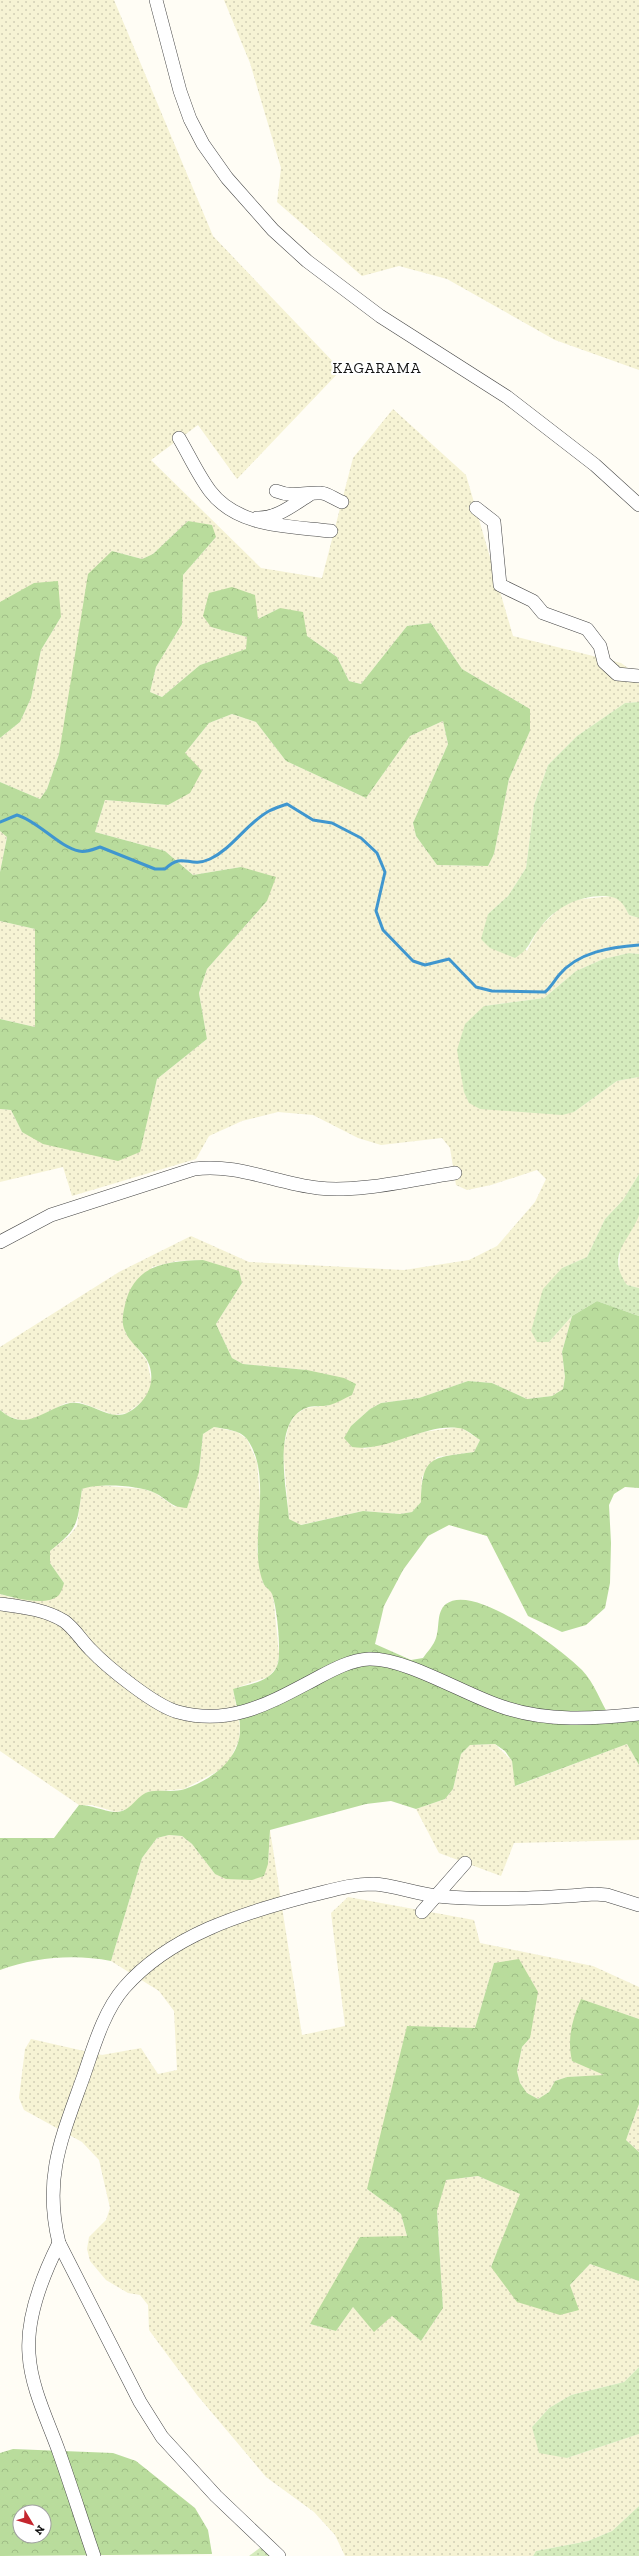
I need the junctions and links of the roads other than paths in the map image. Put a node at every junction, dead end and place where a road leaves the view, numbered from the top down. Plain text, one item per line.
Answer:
1 (156, 0) edge
2 (179, 438) dead end
3 (276, 491) dead end
4 (309, 495) junction
5 (342, 502) dead end
6 (639, 504) edge
7 (476, 508) dead end
8 (246, 518) junction
9 (331, 531) dead end
10 (639, 676) edge
11 (455, 1173) dead end
12 (0, 1242) edge
13 (0, 1604) edge
14 (639, 1714) edge
15 (465, 1863) dead end
16 (437, 1896) junction
17 (639, 1905) edge
18 (422, 1912) dead end
19 (59, 2243) junction
20 (94, 2556) edge
21 (279, 2556) edge

1 - 6 street
2 - 8 street
3 - 4 street
4 - 5 street
4 - 8 street
7 - 10 street
8 - 9 street
11 - 12 street
13 - 14 street
15 - 16 street
16 - 17 street
16 - 18 street
16 - 19 street
19 - 20 street
19 - 21 street

